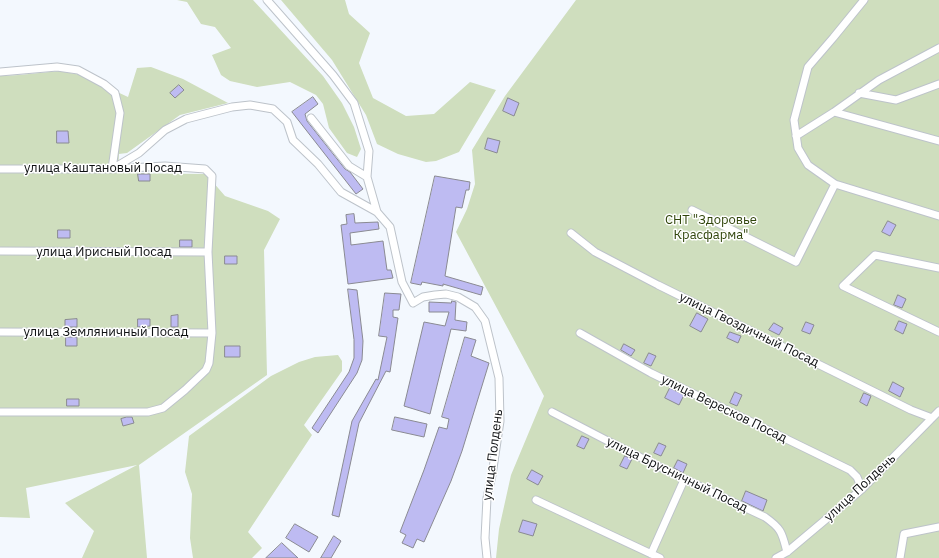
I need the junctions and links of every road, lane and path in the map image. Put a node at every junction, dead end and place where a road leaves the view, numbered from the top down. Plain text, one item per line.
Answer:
1 (267, 0) edge
2 (864, 0) edge
3 (939, 48) edge
4 (0, 72) edge
5 (939, 84) edge
6 (859, 93) junction
7 (834, 112) junction
8 (311, 118) dead end
9 (796, 136) junction
10 (939, 141) edge
11 (0, 169) edge
12 (112, 169) junction
13 (368, 177) junction
14 (835, 184) junction
15 (692, 210) dead end
16 (377, 212) junction
17 (939, 216) edge
18 (571, 232) dead end
19 (0, 251) edge
20 (208, 252) junction
21 (939, 268) edge
22 (0, 332) edge
23 (939, 332) edge
24 (212, 333) junction
25 (580, 333) dead end
26 (939, 411) edge
27 (0, 412) edge
28 (552, 412) dead end
29 (932, 418) junction
30 (684, 480) junction
31 (862, 489) junction
32 (536, 500) dead end
33 (939, 527) edge
34 (786, 552) junction
35 (650, 554) junction
36 (487, 558) edge
37 (660, 558) edge
38 (776, 558) edge
39 (900, 558) edge

1 - 13 street
2 - 9 street
3 - 6 street
4 - 12 street
5 - 6 street
6 - 7 street
7 - 9 street
7 - 10 street
8 - 13 street
9 - 14 street
11 - 12 street, улица Каштановый Посад
12 - 16 street, улица Полдень
12 - 20 street, улица Каштановый Посад
13 - 16 street
14 - 15 street
14 - 17 street
16 - 36 street, улица Полдень
18 - 29 street, улица Гвоздичный Посад
19 - 20 street, улица Ирисный Посад
20 - 24 street
21 - 23 street
22 - 24 street, улица Земляничный Посад
24 - 27 street
25 - 31 street, улица Вересков Посад
26 - 29 street, улица Полдень
28 - 30 street, улица Брусничный Посад
29 - 31 street, улица Полдень
30 - 34 street, улица Брусничный Посад
30 - 35 street
31 - 34 street, улица Полдень
32 - 35 street
33 - 39 street
34 - 38 street, улица Полдень
35 - 37 street

